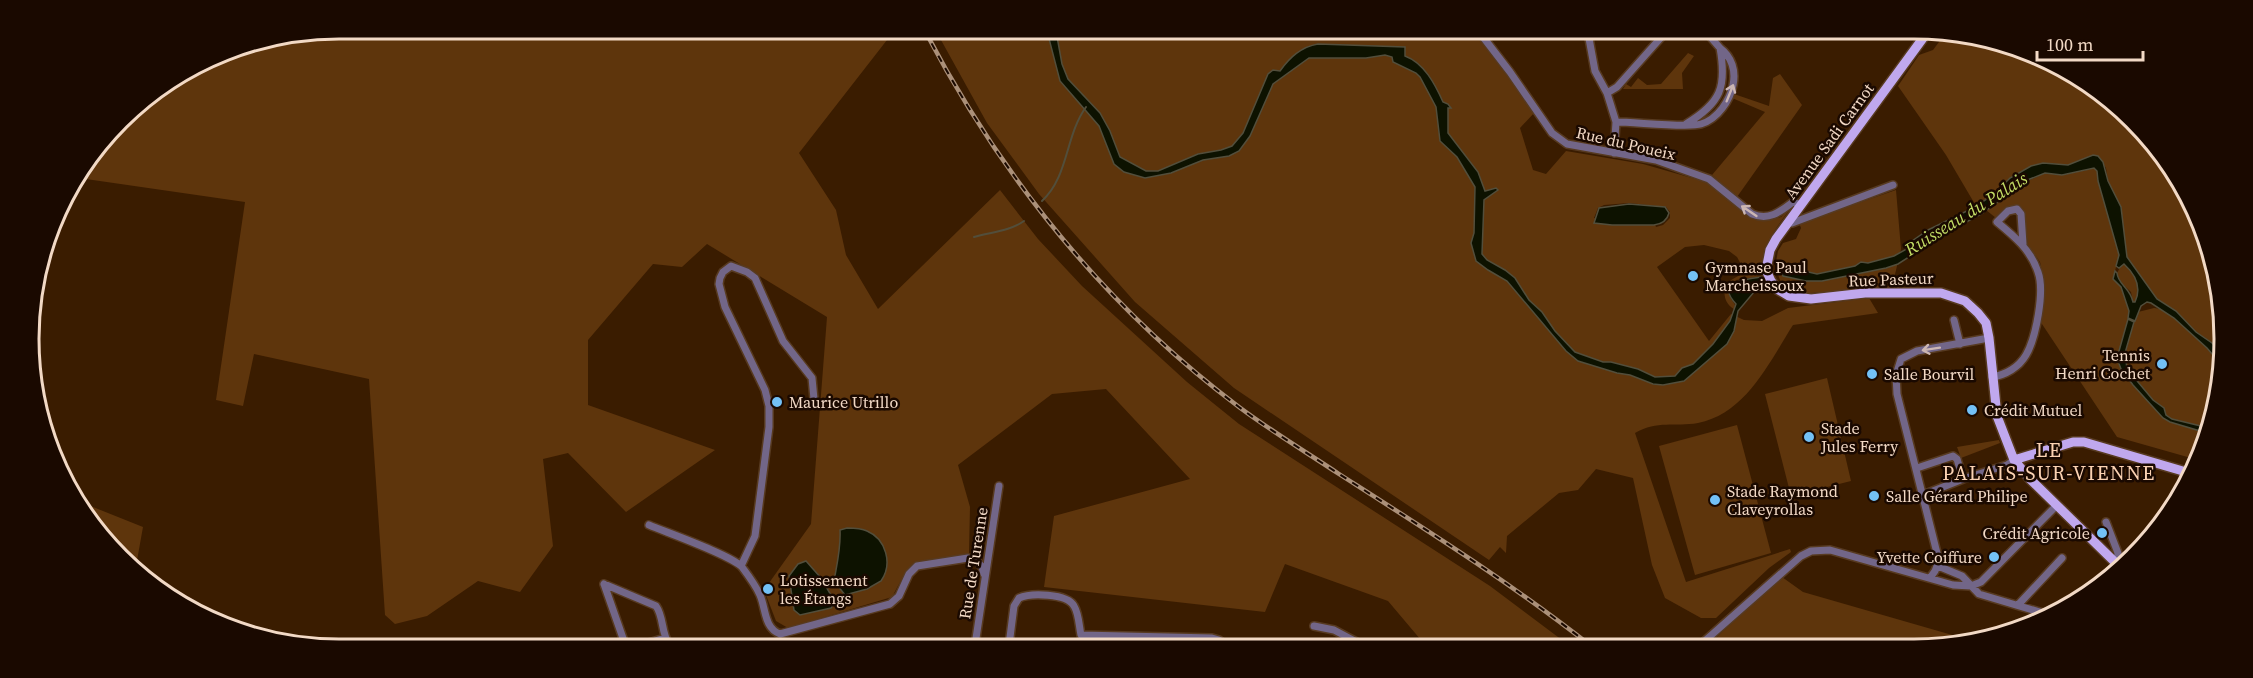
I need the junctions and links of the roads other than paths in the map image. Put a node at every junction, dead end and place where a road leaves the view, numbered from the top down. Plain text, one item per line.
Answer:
1 (1485, 39) edge
2 (1589, 39) edge
3 (1660, 39) edge
4 (1712, 39) edge
5 (1922, 39) edge
6 (1720, 48) junction
7 (1607, 93) junction
8 (1617, 122) junction
9 (1686, 124) junction
10 (1614, 153) junction
11 (1893, 185) dead end
12 (1801, 205) junction
13 (1788, 223) junction
14 (2023, 244) junction
15 (1766, 270) joint
16 (1954, 320) dead end
17 (1989, 338) junction
18 (1960, 344) junction
19 (1992, 377) junction
20 (814, 399) dead end
21 (2014, 460) junction
22 (1917, 468) junction
23 (2183, 471) edge
24 (1963, 479) junction
25 (999, 486) dead end
26 (1923, 495) junction
27 (2056, 506) junction
28 (2106, 522) dead end
29 (649, 525) dead end
30 (2062, 558) dead end
31 (2118, 559) edge
32 (2115, 562) edge
33 (741, 566) junction
34 (1938, 566) junction
35 (984, 574) junction
36 (1930, 578) junction
37 (1971, 586) junction
38 (2018, 605) junction
39 (2039, 612) edge
40 (1314, 626) dead end
41 (1081, 635) junction
42 (1160, 637) joint
43 (623, 639) edge
44 (666, 639) edge
45 (976, 639) edge
46 (1010, 639) edge
47 (1081, 639) edge
48 (1216, 639) edge
49 (1351, 639) edge
50 (1707, 639) edge

1 - 10 street, Rue du Poueix
2 - 7 street
3 - 7 street
4 - 6 street
5 - 12 main road, Avenue Sadi Carnot
6 - 9 street
9 -> 6 street
7 - 8 street
8 - 9 street
8 - 10 street
12 -> 10 street, Rue du Poueix
11 - 13 street
12 - 13 main road, Avenue Sadi Carnot
13 - 15 main road, Avenue Sadi Carnot
14 - 14 street
14 - 19 street
15 - 17 main road, Rue Pasteur
16 - 18 street
17 - 18 street
17 - 19 main road, Rue Pasteur
18 -> 22 street
19 - 21 main road, Rue Pasteur
20 - 33 street
21 - 23 main road
21 - 24 street
21 - 27 main road
22 - 24 street
22 - 26 street
24 - 26 street
25 - 35 street, Rue de Turenne
26 - 34 street
27 - 32 main road
27 - 37 street
28 - 31 street
29 - 33 street
30 - 38 street
33 - 35 street
34 - 36 street
34 - 37 street
35 - 45 street, Rue de Turenne
36 - 37 street
36 - 50 street
37 - 38 street
38 - 39 street
40 - 49 street
41 - 42 street
41 - 46 street
41 - 47 street
42 - 48 street
43 - 44 street

